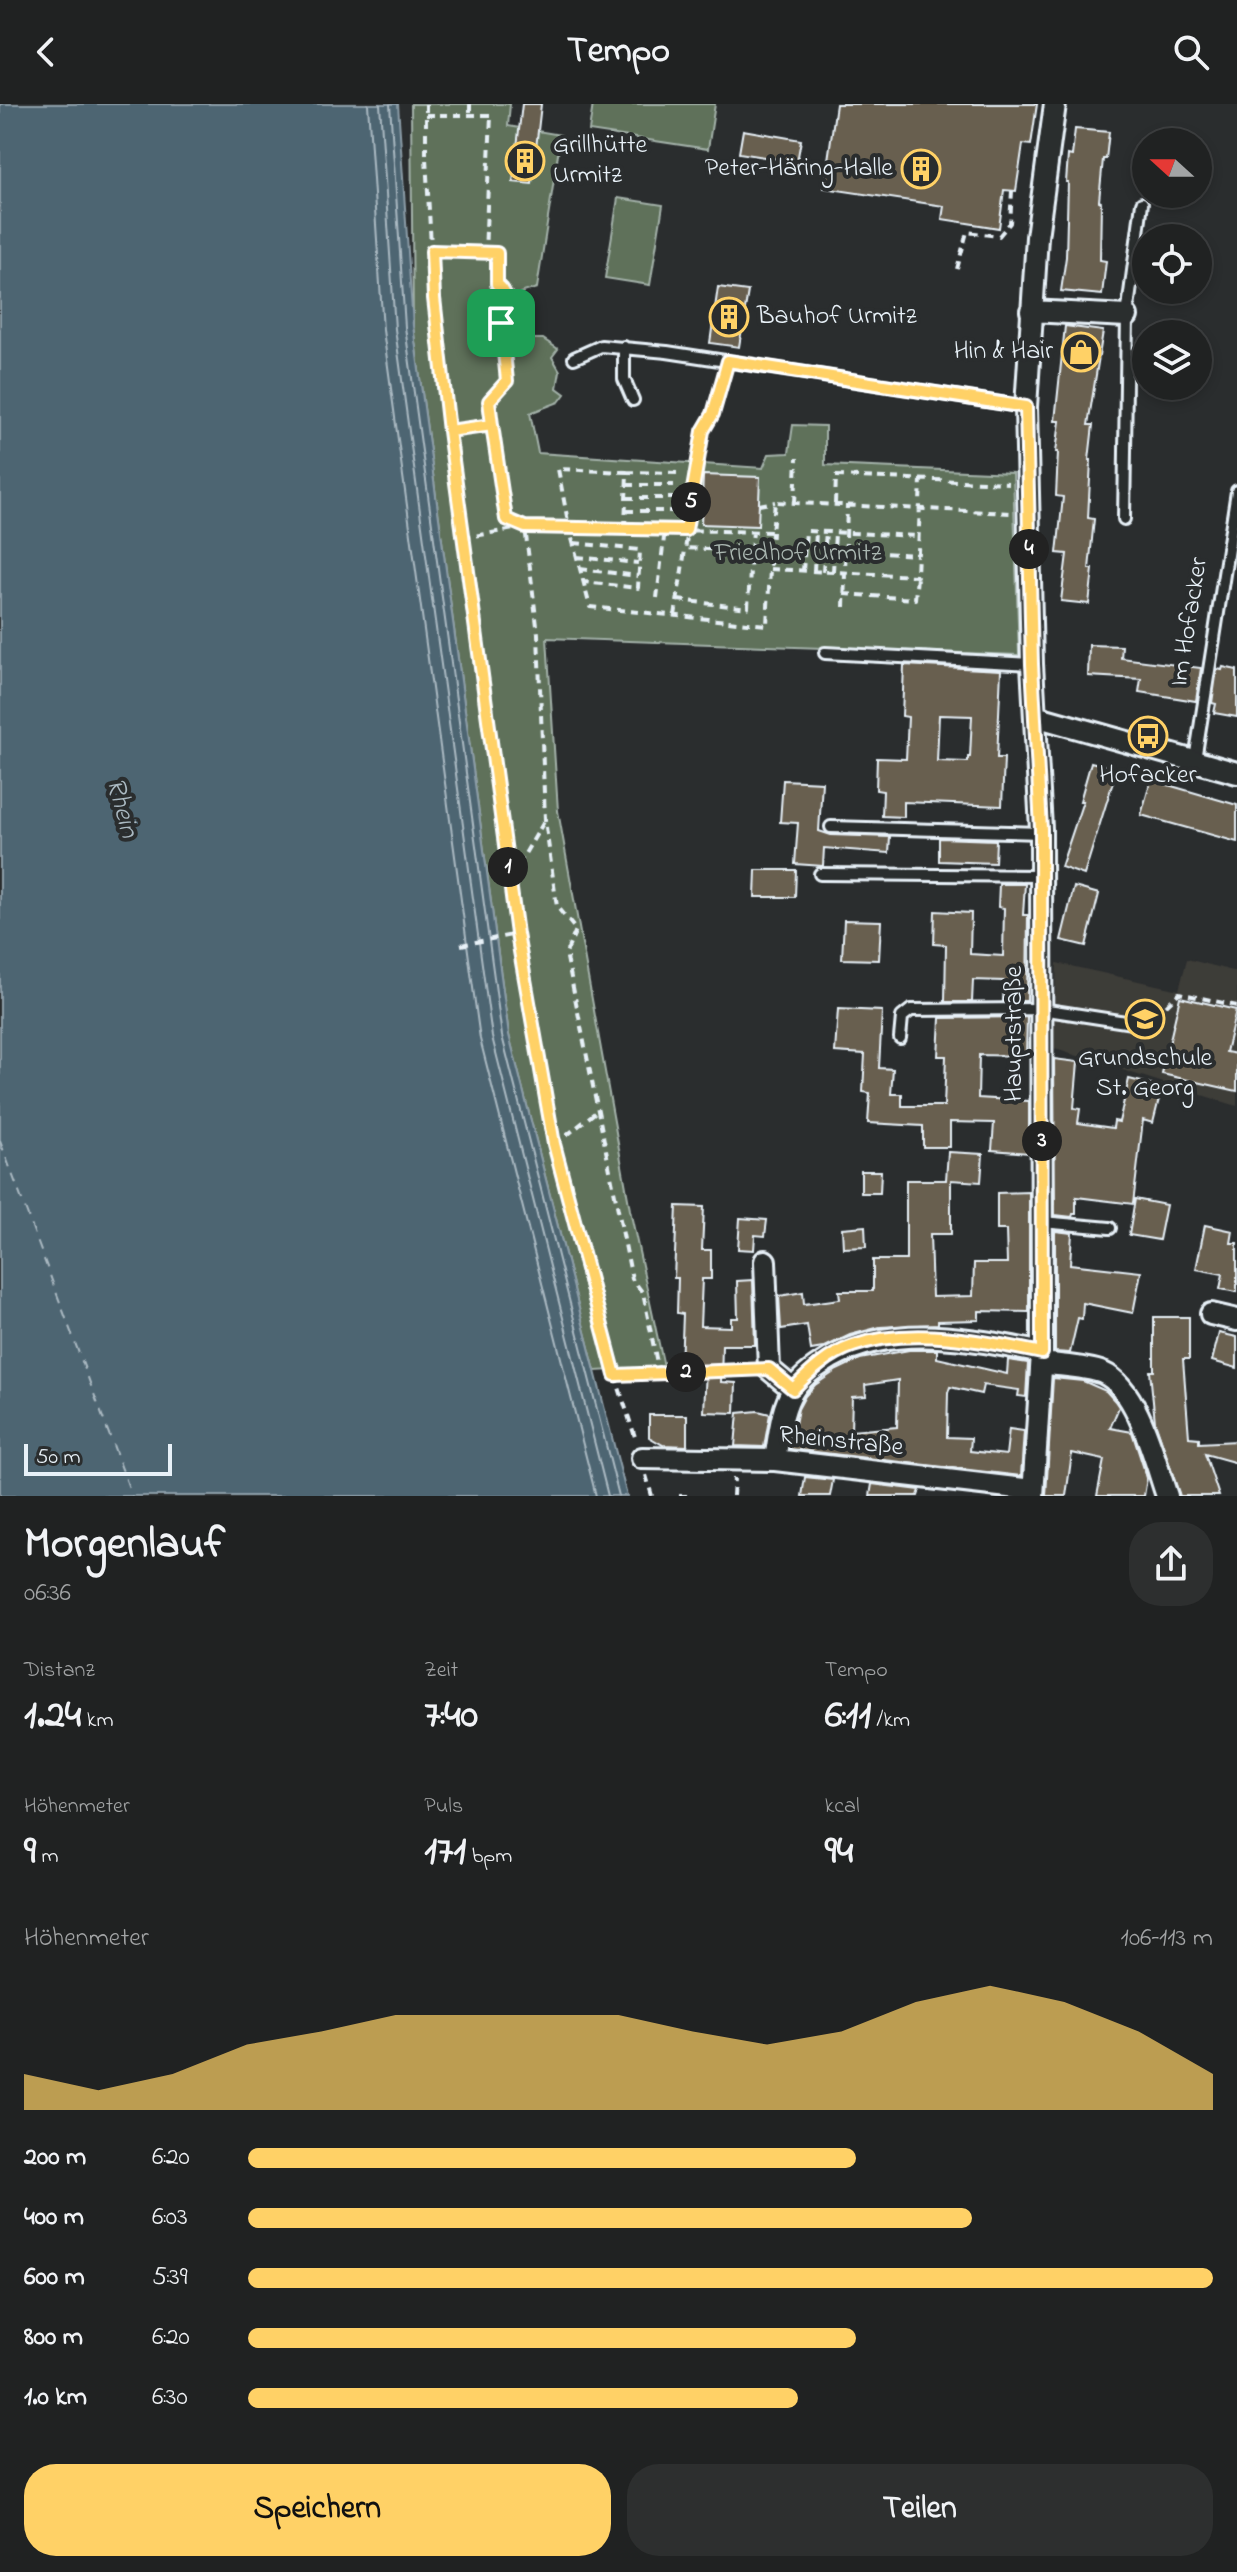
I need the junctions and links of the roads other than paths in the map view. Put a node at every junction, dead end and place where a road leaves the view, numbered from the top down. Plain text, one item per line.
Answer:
1 (1055, 104) edge
2 (1141, 208) edge
3 (1031, 311) junction
4 (1127, 316) junction
5 (624, 347) junction
6 (574, 358) dead end
7 (633, 400) dead end
8 (1026, 407) junction
9 (1237, 491) edge
10 (1124, 519) dead end
11 (825, 653) dead end
12 (1032, 664) junction
13 (1035, 716) junction
14 (1195, 760) junction
15 (1237, 773) edge
16 (831, 827) dead end
17 (1041, 833) junction
18 (820, 874) dead end
19 (1041, 876) junction
20 (1041, 1009) junction
21 (1145, 1025) road end
22 (900, 1038) dead end
23 (1042, 1222) junction
24 (1110, 1228) dead end
25 (765, 1261) dead end
26 (1211, 1314) dead end
27 (1237, 1320) edge
28 (1042, 1358) junction
29 (793, 1389) junction
30 (642, 1458) road end
31 (775, 1460) junction
32 (1033, 1493) edge
33 (1167, 1496) edge

1 - 3 street, Hauptstraße
2 - 4 lane
3 - 4 street
3 - 8 street, Hauptstraße
4 - 10 lane
5 - 6 lane
5 - 7 lane
5 - 8 lane
8 - 12 street, Hauptstraße
9 - 14 lane, Im Hofacker
11 - 12 lane
12 - 13 street, Hauptstraße
13 - 14 street
13 - 17 street, Hauptstraße
14 - 15 street
16 - 17 lane
17 - 19 street, Hauptstraße
18 - 19 lane
19 - 20 street, Hauptstraße
20 - 21 lane
20 - 22 lane
20 - 23 street, Hauptstraße
23 - 24 lane
23 - 28 street, Hauptstraße
25 - 29 street
26 - 27 street
28 - 29 street
28 - 32 street, Hauptstraße
28 - 33 street
29 - 31 street
30 - 31 street, Rheinstraße
31 - 32 street, Rheinstraße

